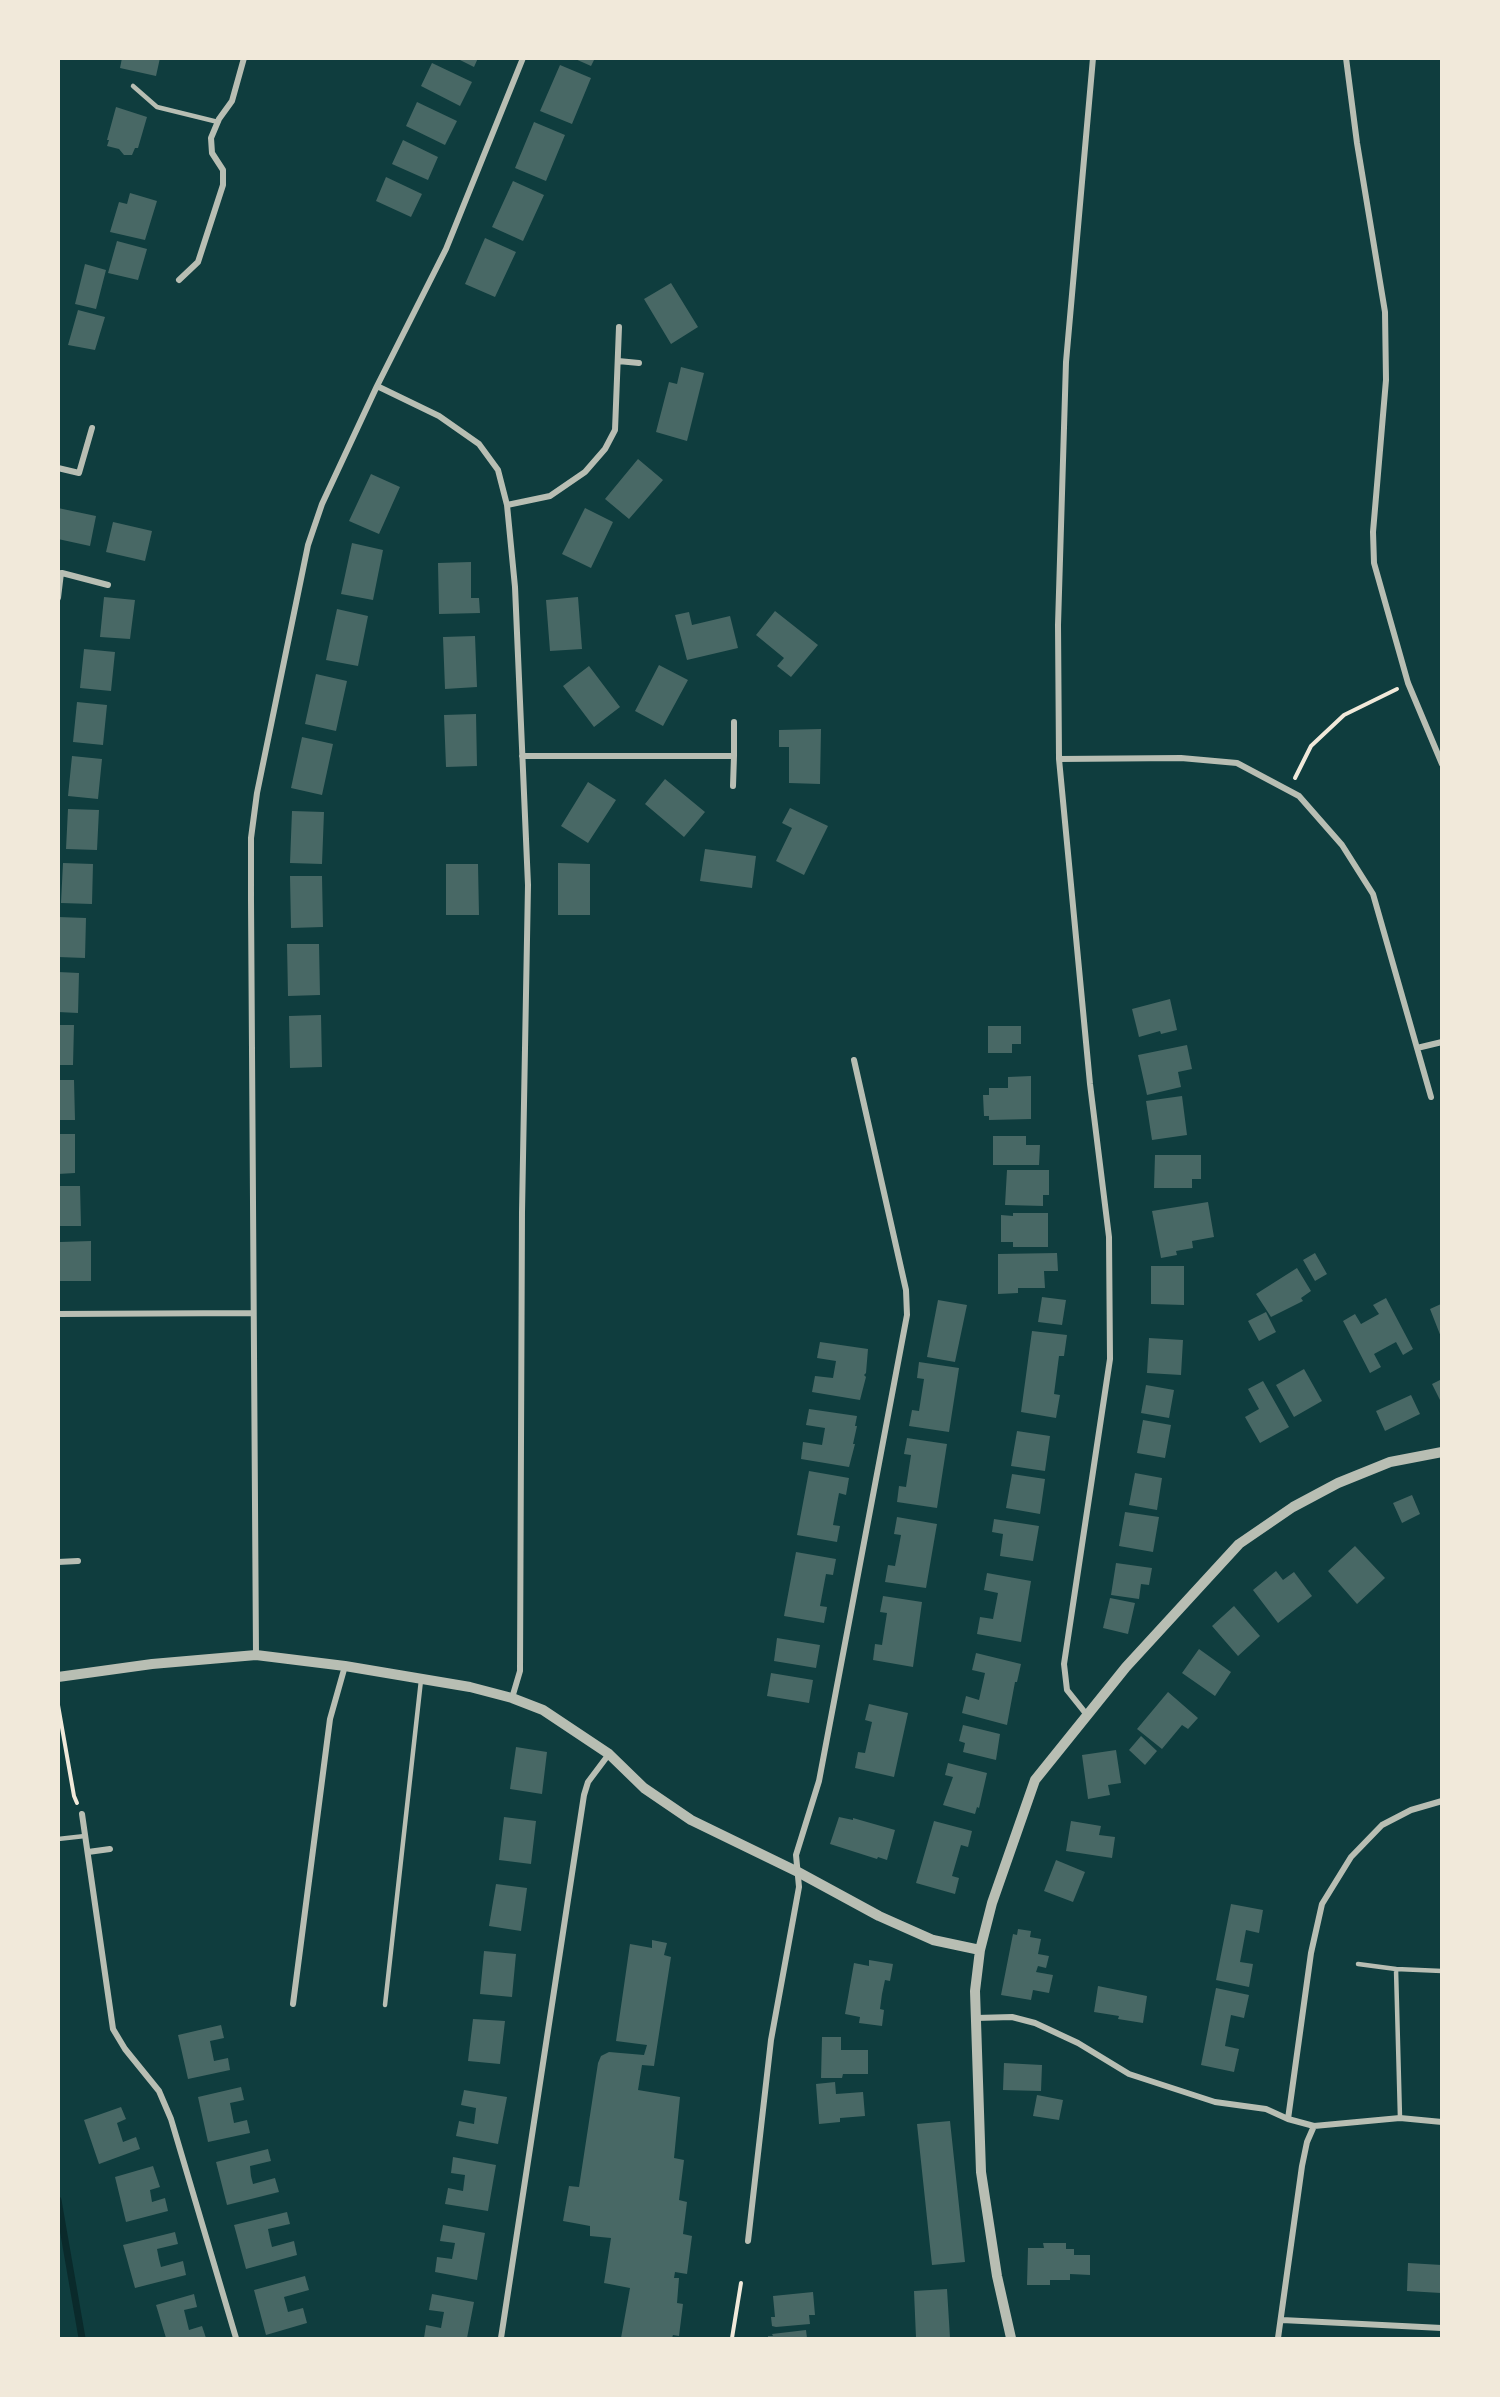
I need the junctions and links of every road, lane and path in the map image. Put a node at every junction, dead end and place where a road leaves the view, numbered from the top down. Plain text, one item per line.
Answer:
1 (244, 58) edge
2 (523, 58) edge
3 (1093, 58) edge
4 (1346, 58) edge
5 (133, 86) dead end
6 (218, 122) junction
7 (179, 280) dead end
8 (619, 327) dead end
9 (618, 361) junction
10 (639, 363) dead end
11 (377, 386) junction
12 (92, 428) dead end
13 (58, 468) edge
14 (507, 505) junction
15 (60, 573) edge
16 (108, 585) dead end
17 (58, 598) edge
18 (1408, 683) junction
19 (734, 722) dead end
20 (522, 756) junction
21 (734, 756) junction
22 (1059, 759) junction
23 (1442, 764) edge
24 (1297, 776) dead end
25 (733, 786) dead end
26 (1442, 1042) edge
27 (1417, 1048) junction
28 (854, 1060) dead end
29 (1431, 1097) dead end
30 (252, 1313) junction
31 (58, 1314) edge
32 (1442, 1452) edge
33 (78, 1561) dead end
34 (58, 1562) edge
35 (256, 1655) junction
36 (345, 1666) junction
37 (58, 1677) edge
38 (421, 1680) junction
39 (513, 1698) junction
40 (58, 1705) edge
41 (1087, 1715) junction
42 (609, 1754) junction
43 (1442, 1801) edge
44 (82, 1814) joint
45 (85, 1836) junction
46 (58, 1839) edge
47 (110, 1849) dead end
48 (88, 1852) junction
49 (798, 1872) junction
50 (980, 1950) junction
51 (1358, 1964) dead end
52 (1396, 1969) junction
53 (1442, 1971) edge
54 (293, 2004) dead end
55 (385, 2005) dead end
56 (975, 2018) junction
57 (1400, 2118) junction
58 (1288, 2119) junction
59 (1442, 2122) edge
60 (1314, 2126) junction
61 (748, 2241) dead end
62 (741, 2283) dead end
63 (1282, 2320) junction
64 (1442, 2328) edge
65 (236, 2338) edge
66 (501, 2338) edge
67 (732, 2338) edge
68 (1011, 2338) edge
69 (1278, 2338) edge

1 - 6 street
2 - 11 street
3 - 22 street
4 - 18 street
5 - 6 lane
6 - 7 street
8 - 9 street
9 - 10 street
9 - 14 street
11 - 14 street
11 - 30 street
12 - 13 street
14 - 20 street
15 - 16 street
15 - 17 street
18 - 23 street
18 - 24 path
19 - 21 street
20 - 21 street
20 - 39 street
21 - 25 street
22 - 27 street
22 - 41 street
26 - 27 street
27 - 29 street
28 - 49 street
30 - 31 street
30 - 35 street
32 - 41 street
33 - 34 street
35 - 36 street
35 - 37 street
36 - 38 street
36 - 54 street
38 - 39 street
38 - 55 lane
39 - 42 street
40 - 44 path
41 - 50 street
42 - 49 street
42 - 66 street
43 - 58 street
44 - 45 street
45 - 46 lane
45 - 48 street
47 - 48 street
48 - 65 street
49 - 50 street
49 - 61 street
50 - 56 street
51 - 52 lane
52 - 53 lane
52 - 57 lane
56 - 58 street
56 - 68 street
57 - 59 street
57 - 60 street
58 - 60 street
60 - 63 street
62 - 67 path
63 - 64 street
63 - 69 street

